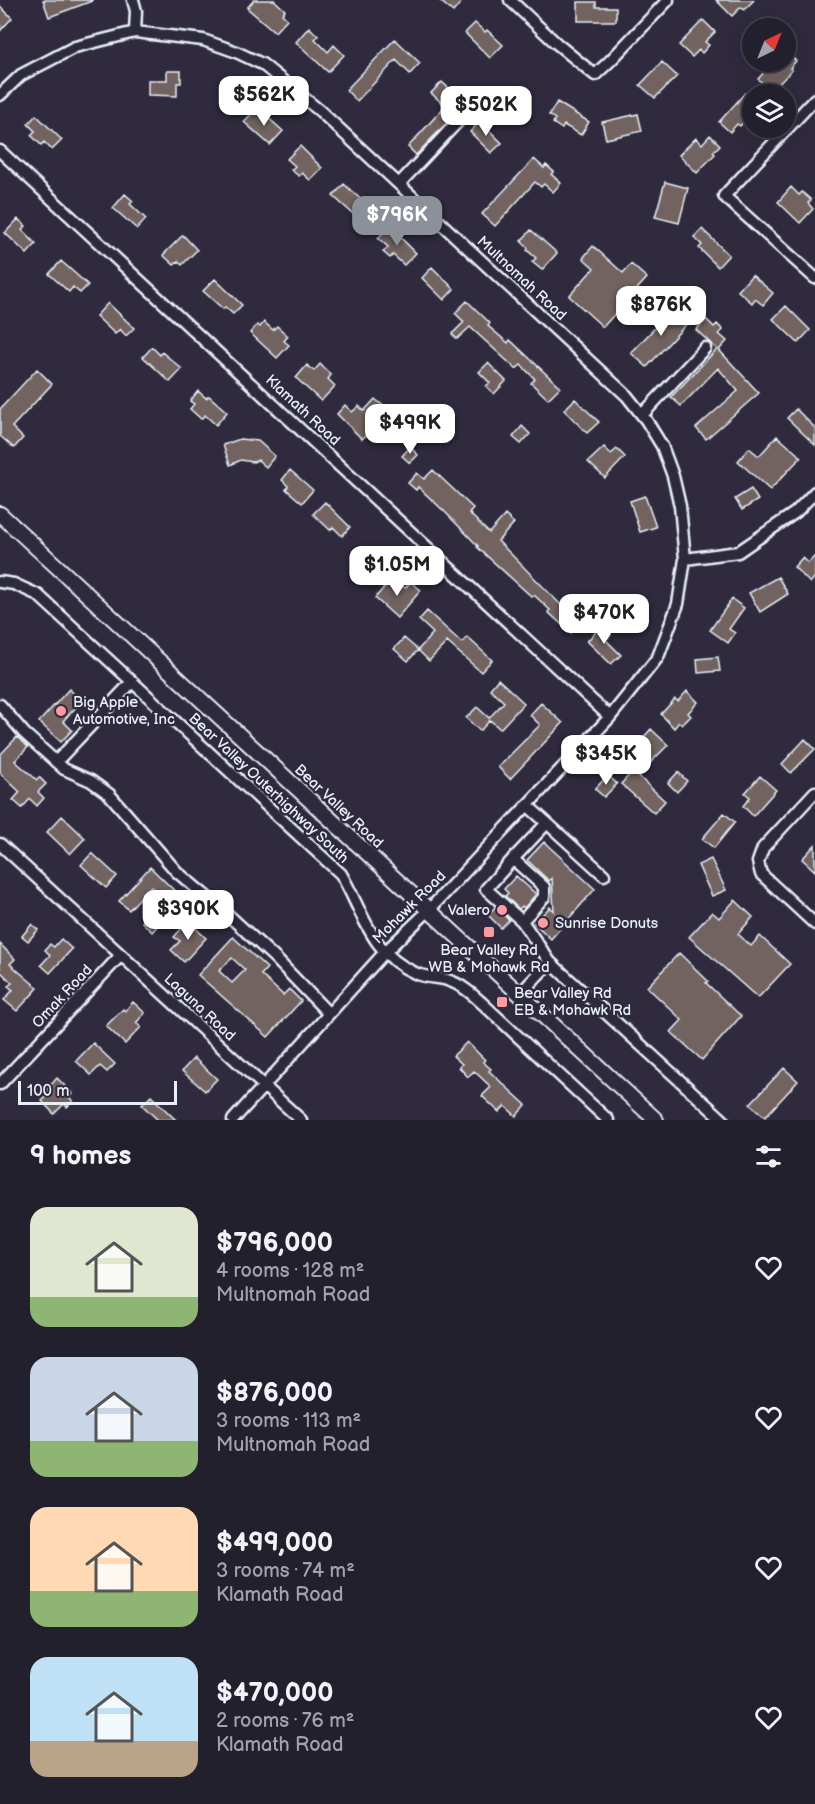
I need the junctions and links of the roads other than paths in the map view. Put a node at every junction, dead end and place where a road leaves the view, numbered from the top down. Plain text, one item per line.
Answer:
1 (133, 0) edge
2 (510, 0) edge
3 (668, 0) edge
4 (135, 32) junction
5 (0, 95) edge
6 (815, 99) edge
7 (463, 116) dead end
8 (0, 151) edge
9 (399, 184) junction
10 (815, 278) edge
11 (705, 348) dead end
12 (642, 415) junction
13 (815, 492) edge
14 (0, 515) edge
15 (685, 559) junction
16 (0, 582) edge
17 (132, 682) junction
18 (0, 705) edge
19 (610, 717) junction
20 (56, 762) junction
21 (815, 792) edge
22 (527, 805) junction
23 (547, 823) junction
24 (0, 844) edge
25 (513, 859) junction
26 (604, 875) dead end
27 (428, 911) junction
28 (522, 921) junction
29 (815, 924) edge
30 (384, 953) junction
31 (121, 955) junction
32 (550, 962) junction
33 (520, 994) junction
34 (329, 1014) junction
35 (0, 1084) edge
36 (264, 1086) junction
37 (233, 1120) edge
38 (301, 1120) edge
39 (608, 1120) edge
40 (656, 1120) edge
41 (723, 1120) edge

1 - 4 street
2 - 3 street
4 - 5 street, Multnomah Road
4 - 9 street, Multnomah Road
6 - 10 street
7 - 9 street
8 - 19 street, Klamath Road
9 - 12 street, Multnomah Road
11 - 12 street
12 - 15 street, Multnomah Road
13 - 15 street
14 - 27 main road, Bear Valley Road
15 - 19 street, Multnomah Road
16 - 17 street, Bear Valley Outerhighway South
17 - 20 street
17 - 30 street, Bear Valley Outerhighway South
18 - 20 street
19 - 22 street, Mohawk Road
20 - 34 street
21 - 29 street
22 - 23 street
22 - 27 street, Mohawk Road
23 - 25 street
23 - 26 street
24 - 31 street, Laguna Road
25 - 28 street
25 - 28 street
27 - 30 street, Mohawk Road
27 - 33 main road, Bear Valley Road
28 - 32 street
30 - 34 street, Mohawk Road
30 - 39 street, Bear Valley Outerhighway South
31 - 35 street, Omak Road
31 - 36 street, Laguna Road
32 - 33 street
32 - 41 street
33 - 40 main road, Bear Valley Road
34 - 36 street, Mohawk Road
36 - 37 street, Mohawk Road
36 - 38 street, Laguna Road

